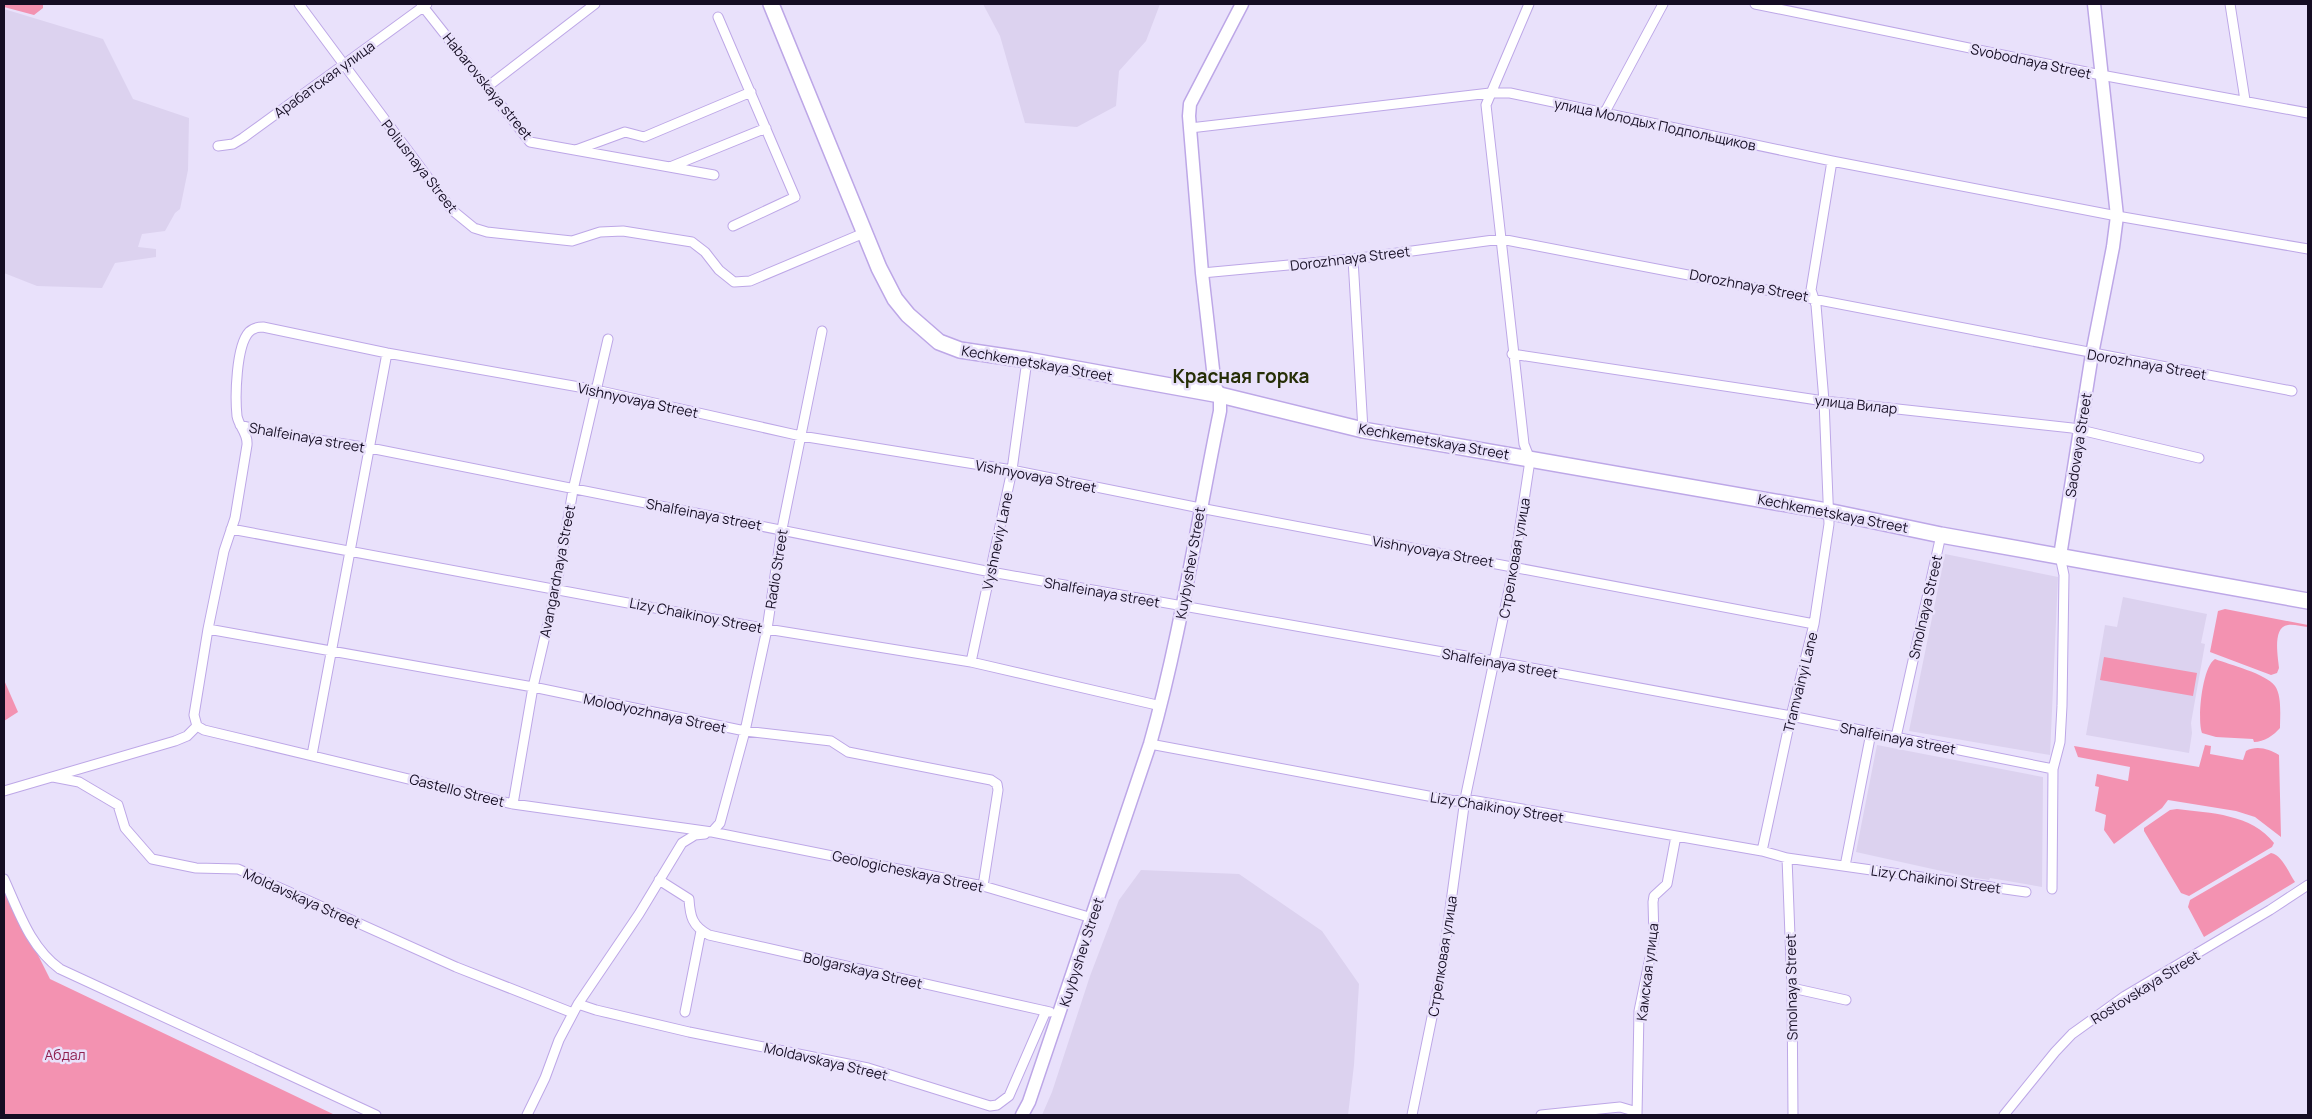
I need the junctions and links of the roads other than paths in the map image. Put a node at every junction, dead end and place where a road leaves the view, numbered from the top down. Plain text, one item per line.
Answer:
1 (299, 4) edge
2 (595, 4) edge
3 (771, 4) edge
4 (1242, 4) edge
5 (1529, 4) edge
6 (1663, 4) edge
7 (1755, 4) edge
8 (2094, 4) edge
9 (2230, 4) edge
10 (424, 5) edge
11 (718, 17) dead end
12 (344, 65) junction
13 (2102, 75) junction
14 (487, 87) junction
15 (751, 92) junction
16 (1490, 93) junction
17 (2245, 100) junction
18 (1605, 112) junction
19 (2308, 113) edge
20 (766, 128) junction
21 (1190, 128) junction
22 (218, 146) dead end
23 (575, 150) junction
24 (1832, 161) junction
25 (670, 167) junction
26 (714, 175) dead end
27 (2117, 216) junction
28 (734, 226) dead end
29 (864, 233) junction
30 (1501, 239) junction
31 (2308, 250) edge
32 (1353, 259) junction
33 (1202, 273) junction
34 (1814, 298) junction
35 (822, 331) dead end
36 (608, 339) dead end
37 (386, 353) junction
38 (1512, 354) junction
39 (2092, 354) junction
40 (1027, 360) junction
41 (596, 390) junction
42 (2292, 391) dead end
43 (1220, 395) junction
44 (1824, 401) junction
45 (240, 425) junction
46 (2080, 429) junction
47 (1364, 430) junction
48 (801, 436) junction
49 (370, 448) junction
50 (1529, 457) junction
51 (2199, 458) dead end
52 (1012, 470) junction
53 (574, 490) junction
54 (1200, 508) junction
55 (1827, 511) junction
56 (231, 529) junction
57 (782, 529) junction
58 (1941, 535) junction
59 (351, 550) junction
60 (2060, 556) junction
61 (1514, 566) junction
62 (991, 572) junction
63 (556, 589) junction
64 (2308, 601) edge
65 (1183, 607) junction
66 (1814, 624) junction
67 (767, 628) junction
68 (208, 629) junction
69 (330, 652) junction
70 (1494, 661) junction
71 (971, 662) junction
72 (533, 687) junction
73 (1161, 706) junction
74 (1791, 716) junction
75 (197, 726) junction
76 (744, 731) junction
77 (1871, 733) junction
78 (1896, 738) junction
79 (1150, 744) junction
80 (312, 755) junction
81 (2053, 769) junction
82 (53, 776) junction
83 (4, 791) edge
84 (1465, 799) junction
85 (513, 804) junction
86 (712, 832) junction
87 (722, 834) joint
88 (1676, 836) junction
89 (1762, 850) junction
90 (1787, 858) junction
91 (1845, 866) junction
92 (4, 879) edge
93 (660, 880) junction
94 (2308, 885) edge
95 (983, 886) junction
96 (2052, 889) dead end
97 (2026, 892) dead end
98 (1092, 918) junction
99 (700, 931) junction
100 (1792, 988) junction
101 (1846, 1000) dead end
102 (578, 1004) junction
103 (1046, 1011) junction
104 (573, 1012) junction
105 (684, 1012) dead end
106 (1060, 1014) junction
107 (1637, 1114) edge
108 (376, 1115) edge
109 (527, 1115) edge
110 (1022, 1115) edge
111 (1412, 1115) edge
112 (1541, 1115) edge
113 (1793, 1115) edge
114 (2004, 1115) edge

1 - 12 street, Poliusnaya Street
2 - 14 street
3 - 29 main road, Kechkemetskaya Street
4 - 21 main road, Kuybyshev Street
5 - 16 street, Стрелковая улица
6 - 18 street
7 - 13 street, Svobodnaya Street
8 - 13 main road, Sadovaya Street
9 - 17 street
10 - 12 street, Арабатская улица
10 - 14 street, Habarovskaya street
11 - 15 street
12 - 22 street, Арабатская улица
12 - 29 street, Poliusnaya Street
13 - 17 street, Svobodnaya Street
13 - 27 main road, Sadovaya Street
14 - 23 street, Habarovskaya street
15 - 20 street
15 - 23 street
16 - 18 street, улица Молодых Подпольщиков
16 - 21 street, улица Молодых Подпольщиков
16 - 30 street, Стрелковая улица
17 - 19 street, Svobodnaya Street
18 - 24 street, улица Молодых Подпольщиков
20 - 25 street
20 - 28 street
21 - 33 main road, Kuybyshev Street
23 - 25 street, Habarovskaya street
24 - 27 street, улица Молодых Подпольщиков
24 - 34 street, Tramvainyi Lane
25 - 26 street, Habarovskaya street
27 - 31 street, улица Молодых Подпольщиков
27 - 39 main road, Sadovaya Street
29 - 40 main road, Kechkemetskaya Street
30 - 32 street, Dorozhnaya Street
30 - 34 street, Dorozhnaya Street
30 - 38 street, Стрелковая улица
32 - 33 street, Dorozhnaya Street
32 - 47 street
33 - 43 main road, Kuybyshev Street
34 - 39 street, Dorozhnaya Street
34 - 44 street, Tramvainyi Lane
35 - 48 street, Radio Street
36 - 41 street, Avangardnaya Street
37 - 41 street, Vishnyovaya Street
37 - 45 street, Vishnyovaya Street
37 - 49 street
38 - 44 street, улица Вилар
38 - 50 street, Стрелковая улица
39 - 42 street, Dorozhnaya Street
39 - 46 main road, Sadovaya Street
40 - 43 main road, Kechkemetskaya Street
40 - 52 street, Vyshneviy Lane
41 - 48 street, Vishnyovaya Street
41 - 53 street, Avangardnaya Street
43 - 47 main road, Kechkemetskaya Street
43 - 54 main road, Kuybyshev Street
44 - 46 street, улица Вилар
44 - 55 street, Tramvainyi Lane
45 - 49 street, Shalfeinaya street
45 - 56 street
46 - 51 street, улица Вилар
46 - 60 main road, Sadovaya Street
47 - 50 main road, Kechkemetskaya Street
48 - 52 street, Vishnyovaya Street
48 - 57 street, Radio Street
49 - 53 street, Shalfeinaya street
49 - 59 street
50 - 55 main road, Kechkemetskaya Street
50 - 61 street, Стрелковая улица
52 - 54 street, Vishnyovaya Street
52 - 62 street, Vyshneviy Lane
53 - 57 street, Shalfeinaya street
53 - 63 street, Avangardnaya Street
54 - 61 street, Vishnyovaya Street
54 - 65 main road, Kuybyshev Street
55 - 58 main road, Kechkemetskaya Street
55 - 66 street, Tramvainyi Lane
56 - 59 street, Lizy Chaikinoy Street
56 - 68 street
57 - 62 street, Shalfeinaya street
57 - 67 street, Radio Street
58 - 60 main road, Kechkemetskaya Street
58 - 78 street, Smolnaya Street
59 - 63 street, Lizy Chaikinoy Street
59 - 69 street
60 - 64 main road, Kechkemetskaya Street
60 - 81 street, Sadovaya Street
61 - 66 street, Vishnyovaya Street
61 - 70 street, Стрелковая улица
62 - 65 street, Shalfeinaya street
62 - 71 street, Vyshneviy Lane
63 - 67 street, Lizy Chaikinoy Street
63 - 72 street, Avangardnaya Street
65 - 70 street, Shalfeinaya street
65 - 73 main road, Kuybyshev Street
66 - 74 street, Tramvainyi Lane
67 - 71 street, Lizy Chaikinoy Street
67 - 76 street, Radio Street
68 - 69 street, Molodyozhnaya Street
68 - 75 street
69 - 72 street, Molodyozhnaya Street
69 - 80 street
70 - 74 street, Shalfeinaya street
70 - 84 street, Стрелковая улица
71 - 73 street, Lizy Chaikinoy Street
72 - 76 street, Molodyozhnaya Street
72 - 85 street, Avangardnaya Street
73 - 79 main road, Kuybyshev Street
74 - 77 street, Shalfeinaya street
74 - 89 street, Tramvainyi Lane
75 - 80 street, Gastello Street
75 - 82 street
76 - 86 street, Radio Street
76 - 95 street, Molodyozhnaya Street
77 - 78 street, Shalfeinaya street
77 - 91 street
78 - 81 street, Shalfeinaya street
79 - 84 street, Lizy Chaikinoy Street
79 - 98 main road, Kuybyshev Street
80 - 85 street, Gastello Street
81 - 96 street, Sadovaya Street
82 - 83 street
82 - 104 street, Moldavskaya Street
84 - 88 street, Lizy Chaikinoy Street
84 - 111 street, Стрелковая улица
85 - 86 street, Gastello Street
86 - 87 street, Gastello Street
86 - 93 street
87 - 95 street, Geologicheskaya Street
88 - 89 street, Lizy Chaikinoy Street
88 - 107 street, Камская улица
89 - 90 street, Lizy Chaikinoy Street
90 - 91 street, Lizy Chaikinoy Street
90 - 100 street, Smolnaya Street
91 - 97 street, Lizy Chaikinoi Street
92 - 108 street
93 - 99 street
93 - 102 street
94 - 114 street, Rostovskaya Street
95 - 98 street, Geologicheskaya Street
98 - 106 main road, Kuybyshev Street
99 - 103 street, Bolgarskaya Street
99 - 105 street
100 - 101 street
100 - 113 street, Smolnaya Street
102 - 103 street, Moldavskaya Street
102 - 104 street
103 - 106 street, Bolgarskaya Street
104 - 109 street
106 - 110 main road, Kuybyshev Street
107 - 112 street

